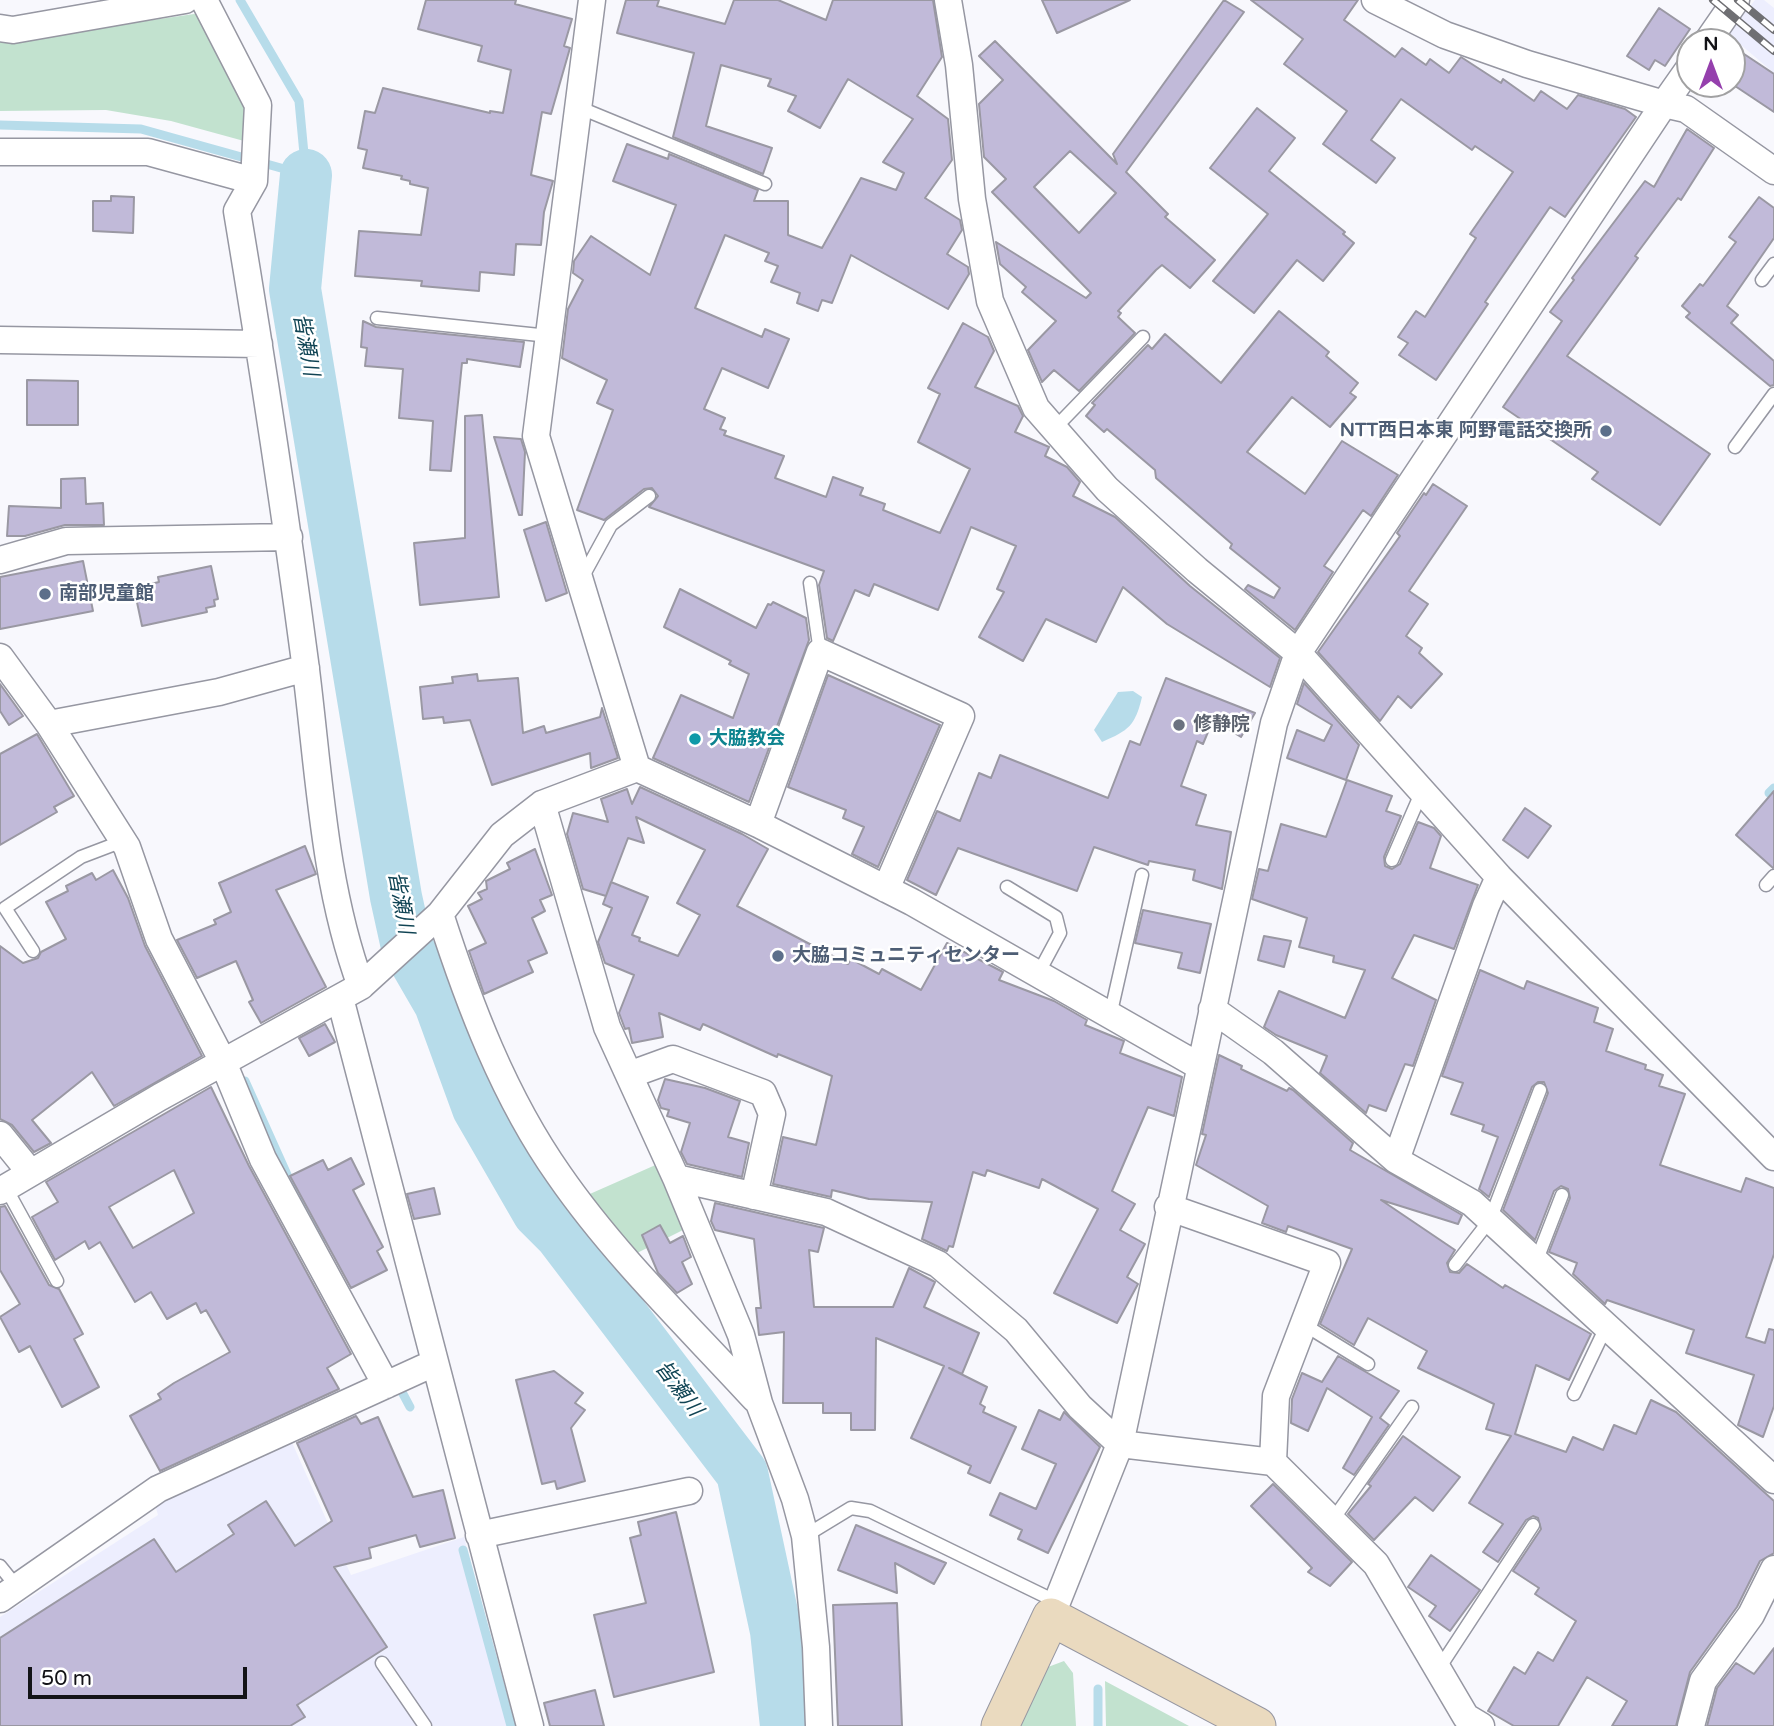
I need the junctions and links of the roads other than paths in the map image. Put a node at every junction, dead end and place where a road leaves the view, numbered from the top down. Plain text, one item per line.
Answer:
1 (185, 0) edge
2 (204, 0) edge
3 (592, 0) edge
4 (948, 0) edge
5 (1376, 0) edge
6 (1736, 0) edge
7 (0, 28) edge
8 (1717, 28) edge
9 (1676, 87) edge
10 (1664, 104) junction
11 (578, 107) junction
12 (0, 152) edge
13 (1774, 171) edge
14 (254, 181) junction
15 (765, 184) dead end
16 (1774, 264) edge
17 (1762, 280) dead end
18 (377, 318) dead end
19 (549, 336) junction
20 (1143, 337) dead end
21 (0, 340) edge
22 (259, 344) junction
23 (1774, 394) edge
24 (1054, 429) junction
25 (1735, 447) dead end
26 (649, 496) dead end
27 (289, 537) junction
28 (0, 560) edge
29 (580, 582) junction
30 (810, 583) dead end
31 (820, 652) junction
32 (1298, 653) junction
33 (0, 657) edge
34 (306, 668) junction
35 (49, 724) junction
36 (637, 768) junction
37 (1422, 791) junction
38 (542, 804) junction
39 (758, 824) junction
40 (123, 841) junction
41 (1392, 860) dead end
42 (1142, 875) dead end
43 (1499, 877) junction
44 (1007, 887) dead end
45 (886, 889) junction
46 (3, 907) edge
47 (440, 914) junction
48 (33, 951) dead end
49 (1038, 974) junction
50 (351, 992) junction
51 (1212, 1009) junction
52 (1110, 1016) junction
53 (223, 1062) junction
54 (1199, 1066) junction
55 (629, 1075) junction
56 (1540, 1090) dead end
57 (0, 1135) edge
58 (1774, 1157) edge
59 (1396, 1160) junction
60 (30, 1172) junction
61 (676, 1178) junction
62 (3, 1189) edge
63 (1562, 1195) dead end
64 (754, 1196) junction
65 (1168, 1208) junction
66 (1490, 1220) junction
67 (1536, 1262) junction
68 (1455, 1265) dead end
69 (57, 1281) dead end
70 (1303, 1324) junction
71 (1606, 1327) junction
72 (434, 1363) junction
73 (1368, 1364) dead end
74 (386, 1385) junction
75 (1574, 1394) dead end
76 (759, 1403) junction
77 (1412, 1407) dead end
78 (1120, 1444) junction
79 (1273, 1462) junction
80 (1774, 1480) edge
81 (689, 1491) dead end
82 (1332, 1521) junction
83 (1533, 1525) dead end
84 (479, 1535) junction
85 (805, 1536) junction
86 (0, 1566) edge
87 (1774, 1569) edge
88 (8, 1593) edge
89 (1054, 1609) junction
90 (382, 1662) dead end
91 (1438, 1670) junction
92 (1470, 1723) edge
93 (425, 1726) edge
94 (530, 1726) edge
95 (819, 1726) edge
96 (1000, 1726) edge
97 (1256, 1726) edge
98 (1691, 1726) edge

1 - 7 street
2 - 14 street
3 - 11 street
4 - 24 street
5 - 10 street
6 - 8 street
9 - 10 street
10 - 13 street
10 - 32 street
11 - 15 lane
11 - 19 street
12 - 14 street
14 - 22 street
16 - 17 lane
18 - 19 lane
19 - 29 street
20 - 24 lane
21 - 22 street
22 - 27 street
23 - 25 lane
24 - 32 street
26 - 29 lane
27 - 28 street
27 - 34 street
29 - 36 street
30 - 31 lane
31 - 39 street
31 - 45 street
32 - 37 street
32 - 51 street
33 - 35 street
34 - 35 street
34 - 50 street
35 - 40 street
36 - 38 street
36 - 39 street
37 - 41 lane
37 - 43 street
38 - 47 street
38 - 55 street
39 - 45 street
40 - 46 lane
40 - 53 street
42 - 52 lane
43 - 58 street
43 - 59 street
44 - 49 lane
45 - 49 street
46 - 48 lane
47 - 50 street
47 - 76 street
49 - 52 street
50 - 53 street
50 - 72 street
51 - 54 street
51 - 59 street
52 - 54 street
53 - 60 street
53 - 74 street
54 - 65 street
55 - 61 street
55 - 64 street
56 - 66 lane
57 - 60 street
59 - 66 street
60 - 62 street
61 - 64 street
61 - 76 street
62 - 69 lane
63 - 67 lane
64 - 78 street
65 - 70 street
65 - 78 street
66 - 67 street
66 - 68 lane
67 - 71 street
70 - 73 lane
70 - 79 street
71 - 75 lane
71 - 80 street
72 - 74 street
72 - 84 street
74 - 88 street
76 - 85 street
77 - 82 lane
78 - 79 street
78 - 89 street
79 - 82 street
81 - 84 street
82 - 91 street
83 - 91 lane
84 - 94 street
85 - 89 lane
85 - 95 street
86 - 88 lane
87 - 98 street
89 - 96 street
89 - 97 street
90 - 93 lane
91 - 92 street

